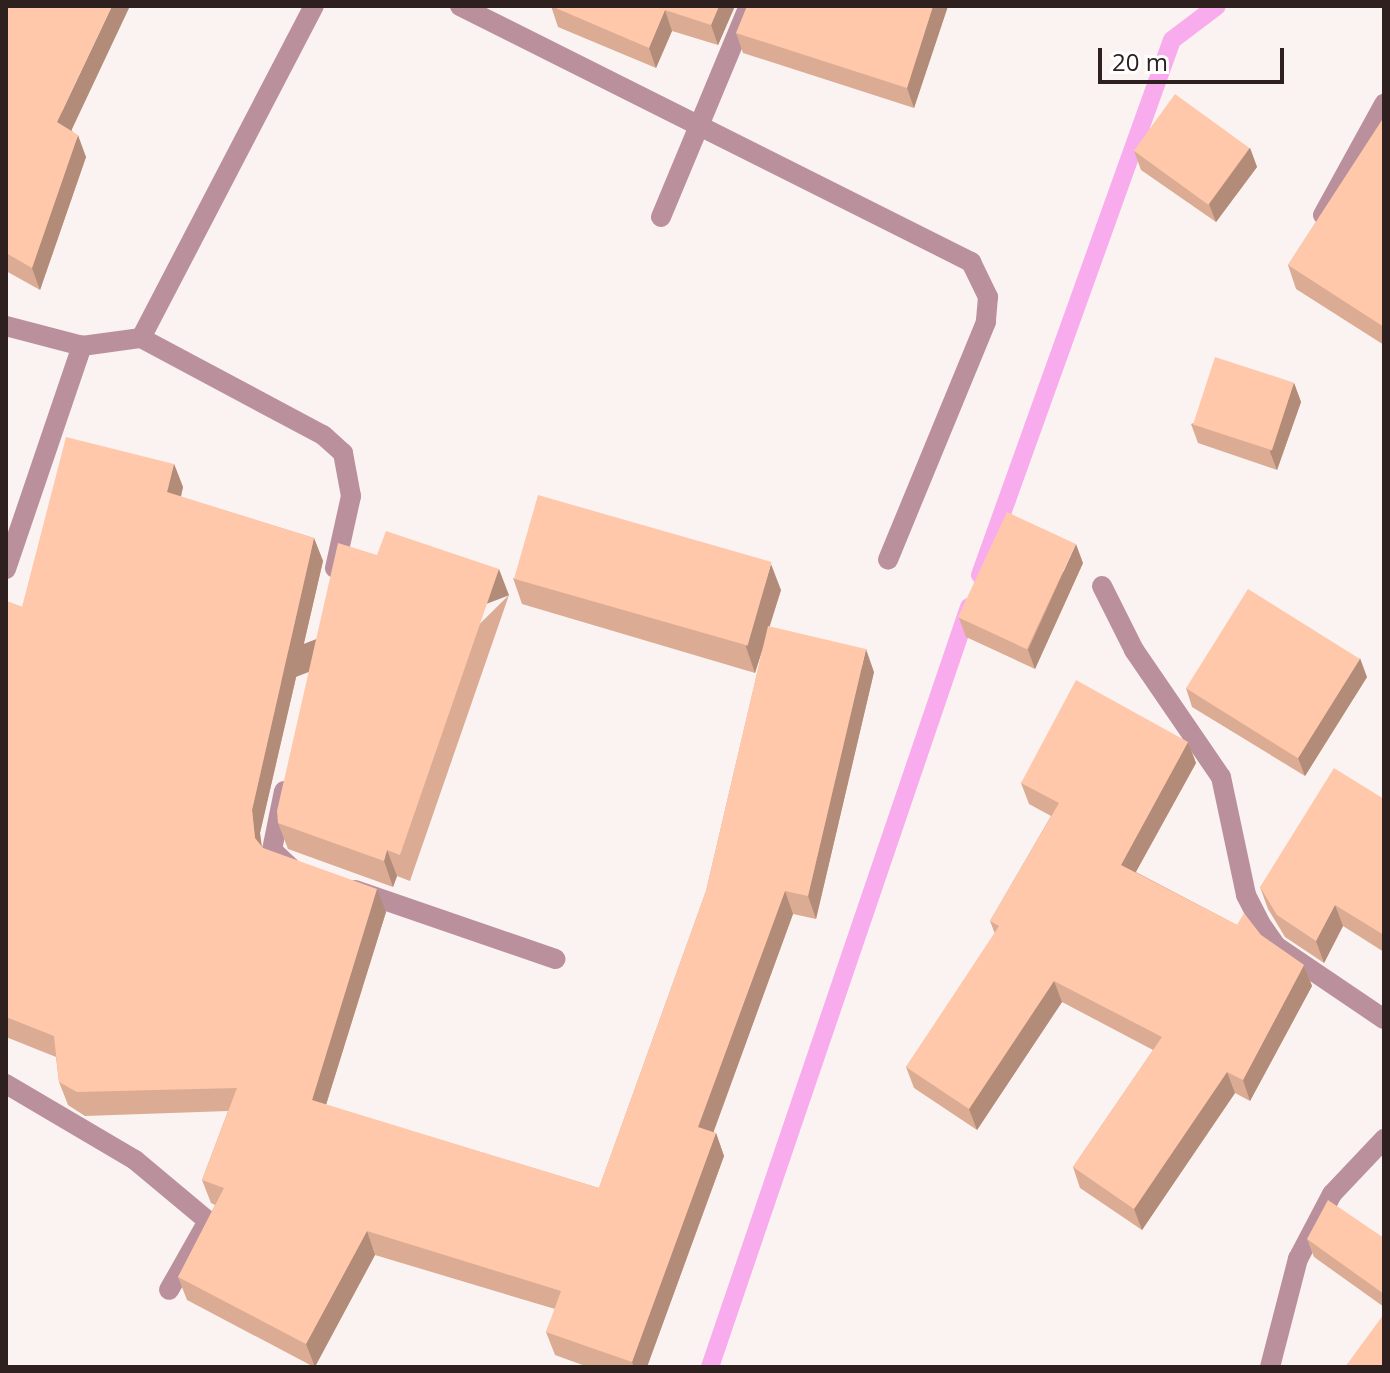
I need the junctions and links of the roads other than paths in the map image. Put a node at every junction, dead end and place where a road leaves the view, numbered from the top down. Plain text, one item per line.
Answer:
1 (314, 6) edge
2 (460, 6) edge
3 (749, 6) edge
4 (1384, 104) edge
5 (700, 124) junction
6 (661, 217) dead end
7 (1311, 237) edge
8 (6, 326) edge
9 (141, 338) junction
10 (82, 346) junction
11 (888, 560) dead end
12 (6, 569) edge
13 (1102, 586) dead end
14 (330, 588) edge
15 (288, 774) edge
16 (555, 959) dead end
17 (1384, 1019) edge
18 (6, 1084) edge
19 (1384, 1139) edge
20 (169, 1290) dead end
21 (1270, 1367) edge

1 - 9 street
2 - 5 street
3 - 5 street
4 - 7 street
5 - 6 street
5 - 11 street
8 - 10 street
9 - 10 street
9 - 14 street
10 - 12 street
13 - 17 street
15 - 16 street
18 - 20 street
19 - 21 street

